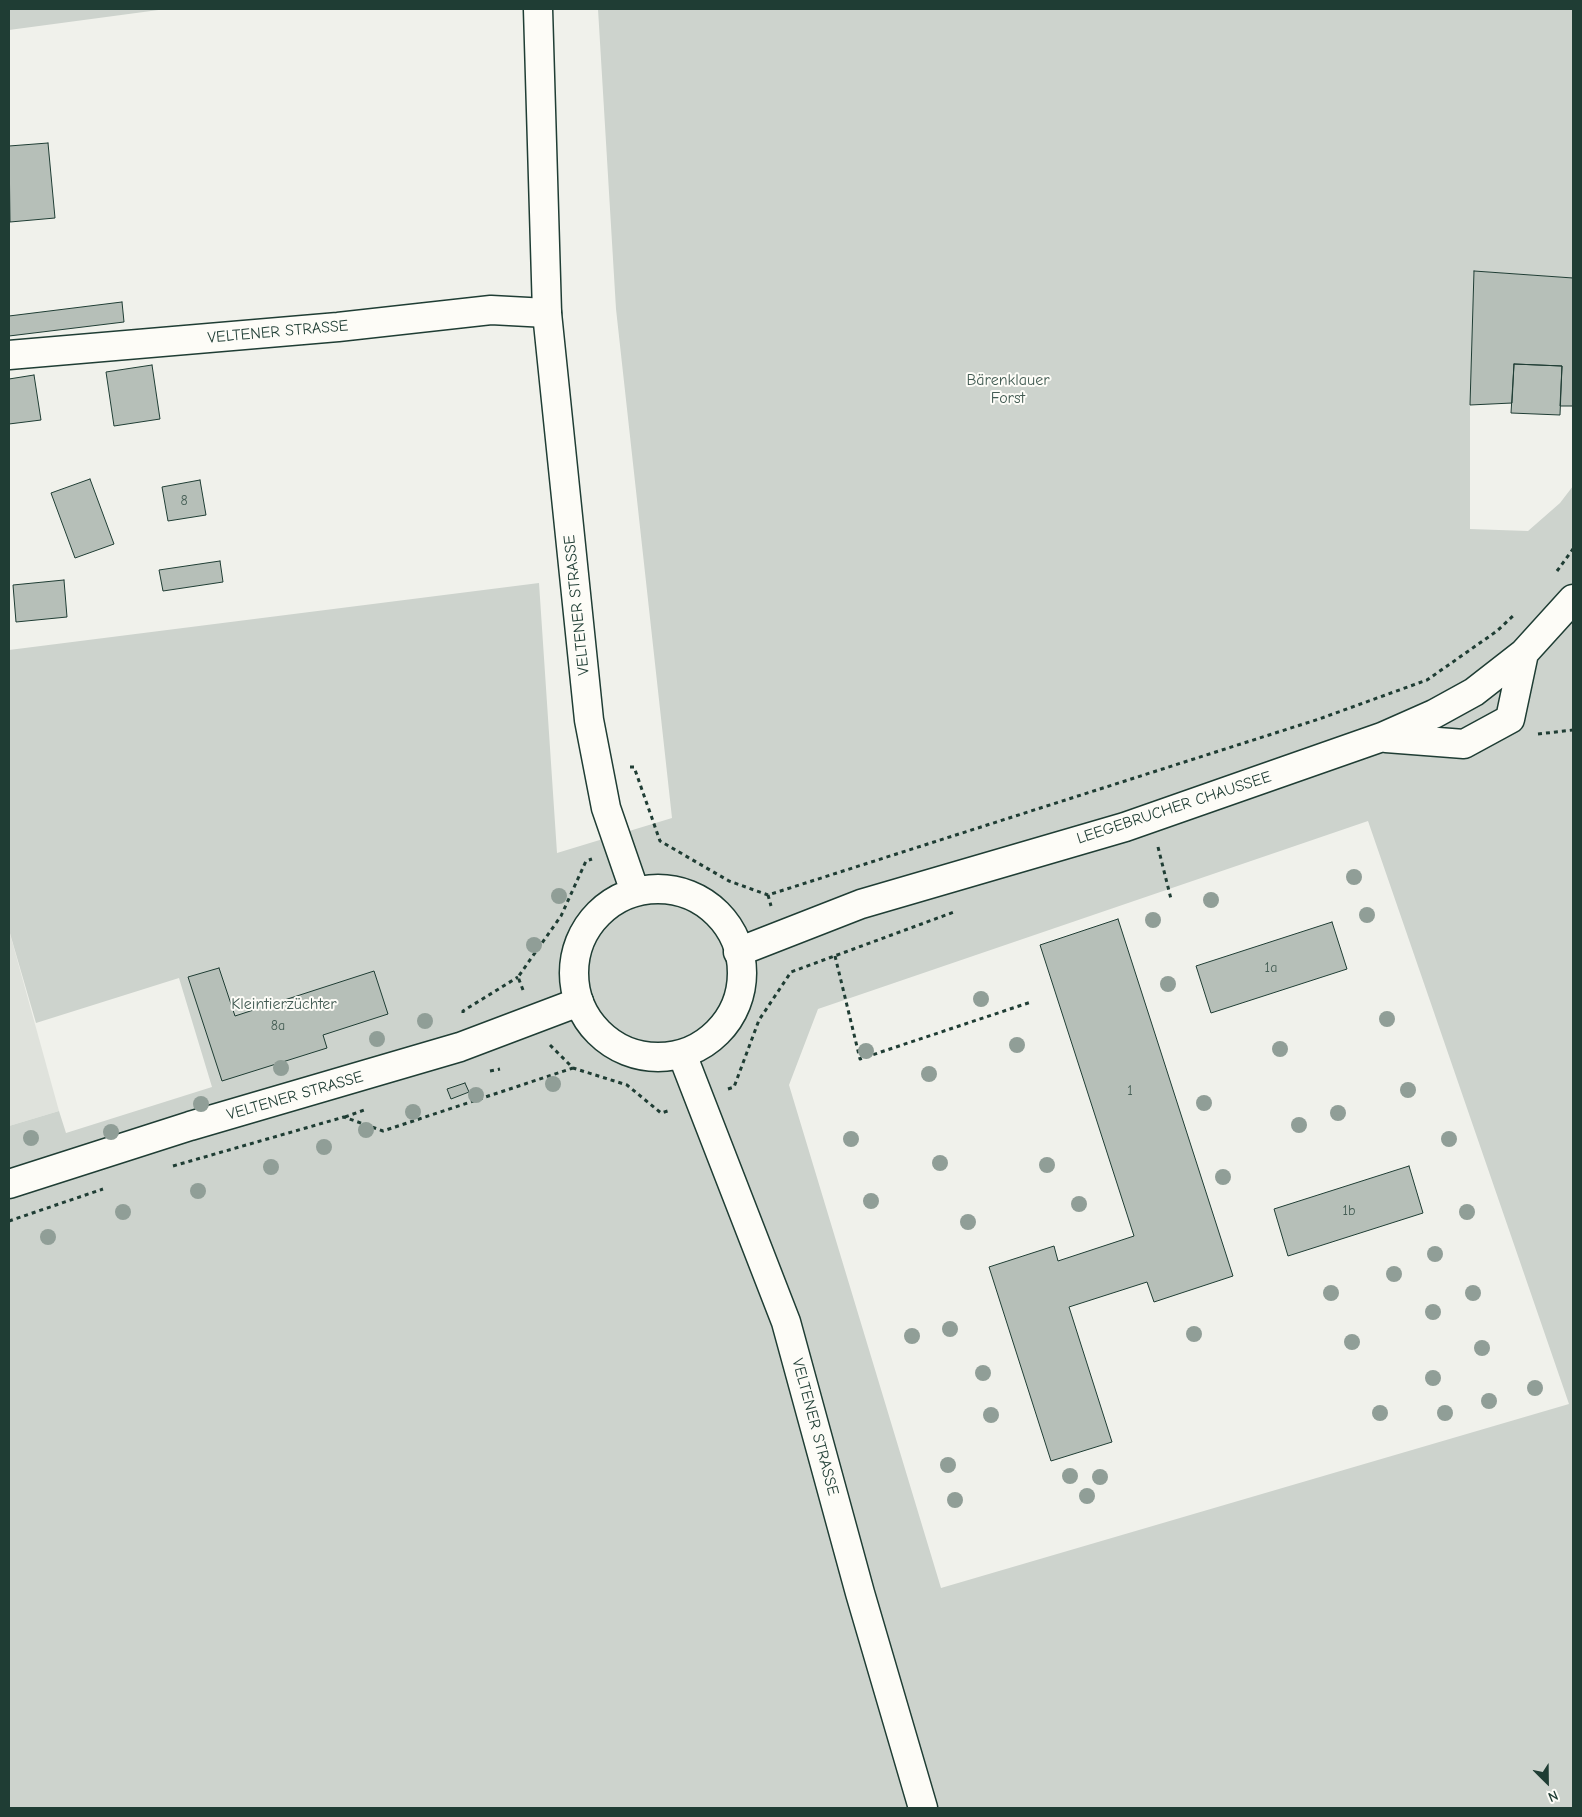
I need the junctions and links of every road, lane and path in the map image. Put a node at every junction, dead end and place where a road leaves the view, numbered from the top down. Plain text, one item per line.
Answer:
1 (538, 9) edge
2 (547, 313) junction
3 (9, 355) edge
4 (1573, 549) edge
5 (1554, 576) dead end
6 (1573, 599) edge
7 (1516, 613) dead end
8 (1524, 653) junction
9 (1382, 737) junction
10 (634, 767) dead end
11 (660, 841) junction
12 (651, 843) dead end
13 (1158, 845) dead end
14 (586, 861) dead end
15 (635, 892) junction
16 (768, 895) junction
17 (1171, 899) dead end
18 (773, 910) dead end
19 (738, 952) junction
20 (835, 956) dead end
21 (789, 964) dead end
22 (524, 993) dead end
23 (579, 1002) junction
24 (1031, 1002) dead end
25 (552, 1046) dead end
26 (682, 1054) junction
27 (573, 1068) junction
28 (728, 1089) dead end
29 (674, 1109) dead end
30 (165, 1169) dead end
31 (9, 1184) edge
32 (110, 1187) dead end
33 (9, 1221) edge
34 (924, 1808) edge

1 - 2 main road, VELTENER STRASSE
2 - 3 main road, VELTENER STRASSE
2 - 15 main road, VELTENER STRASSE
4 - 5 path
6 - 8 main road, LEEGEBRUCHER CHAUSSEE
7 - 16 path
8 - 9 main road, LEEGEBRUCHER CHAUSSEE
8 - 9 main road
9 - 19 main road, LEEGEBRUCHER CHAUSSEE
10 - 11 path
11 - 12 path
11 - 16 path
13 - 17 path
14 - 22 path
15 - 19 main road
15 - 23 main road
16 - 18 path
19 - 26 main road
20 - 24 path
21 - 28 path
23 - 26 main road
23 - 31 main road, VELTENER STRASSE
25 - 27 path
26 - 34 main road, VELTENER STRASSE
27 - 29 path
27 - 30 path
32 - 33 path

